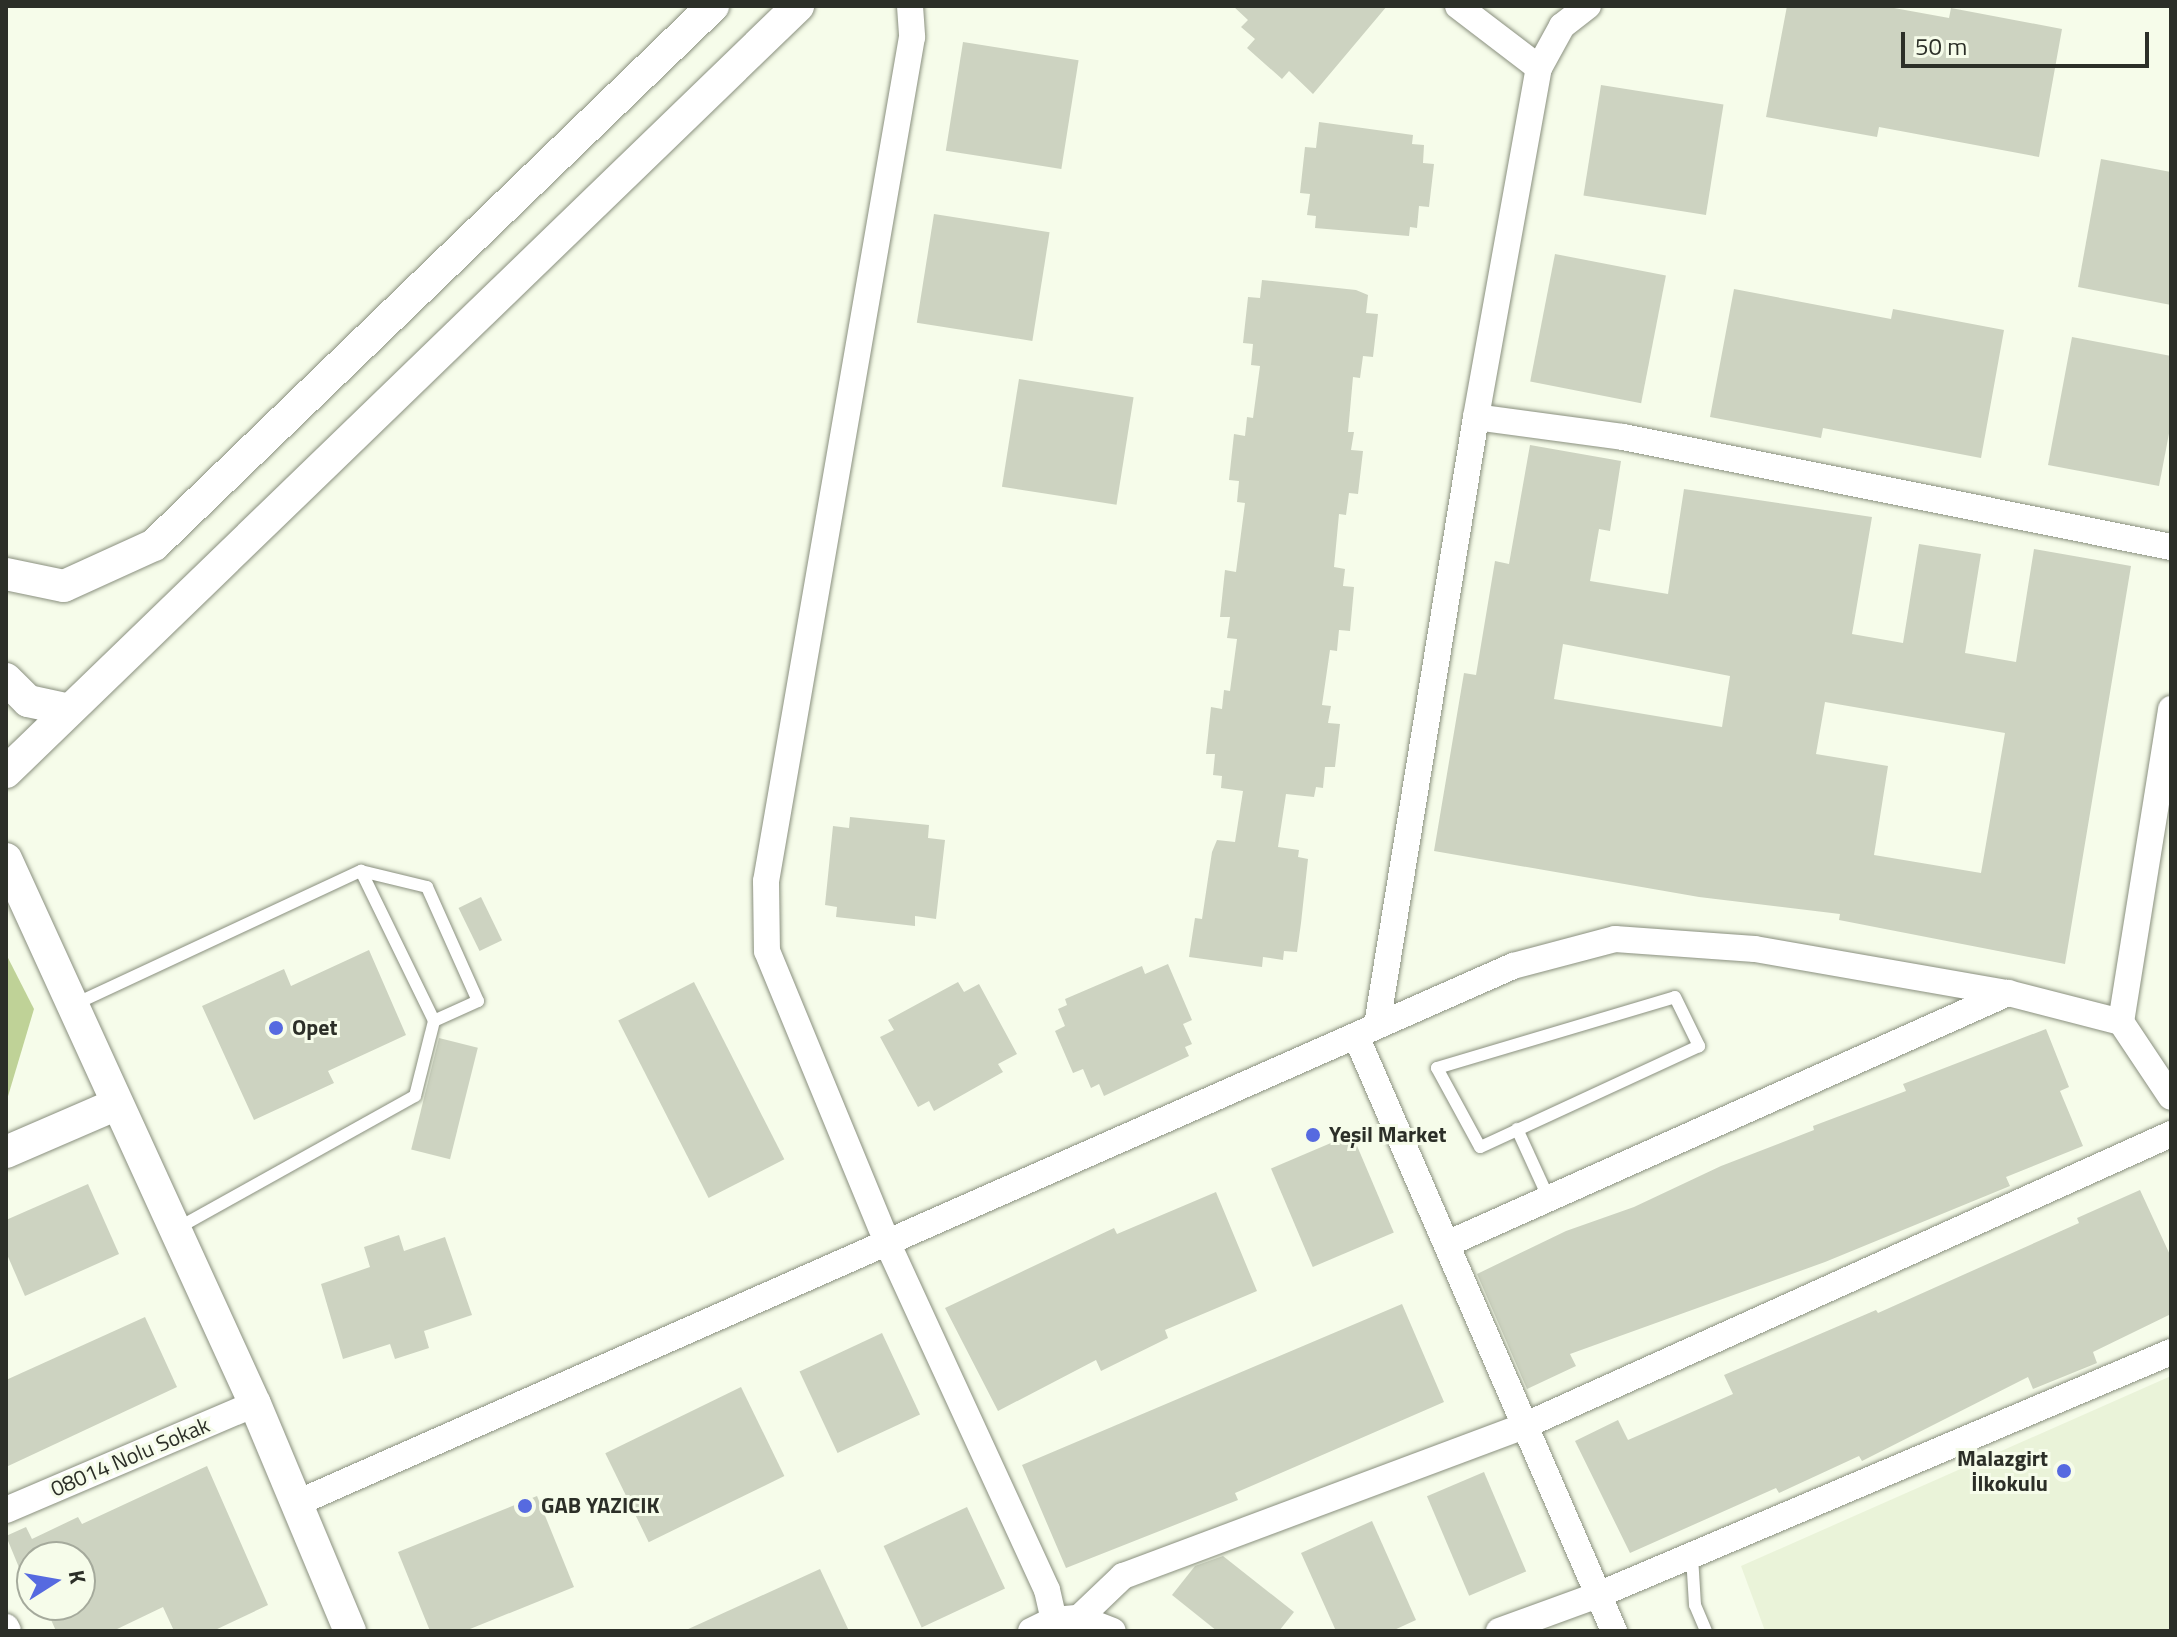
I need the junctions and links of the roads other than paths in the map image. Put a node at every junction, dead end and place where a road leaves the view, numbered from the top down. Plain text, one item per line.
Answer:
1 (713, 6) edge
2 (798, 6) edge
3 (910, 6) edge
4 (1458, 6) edge
5 (1588, 6) edge
6 (1539, 68) junction
7 (1476, 417) junction
8 (2171, 547) edge
9 (8, 575) edge
10 (6, 679) edge
11 (67, 709) junction
12 (2171, 709) edge
13 (6, 772) edge
14 (6, 859) edge
15 (361, 871) junction
16 (2008, 993) junction
17 (72, 1006) junction
18 (434, 1021) junction
19 (2121, 1022) junction
20 (1367, 1031) junction
21 (2171, 1097) edge
22 (117, 1104) junction
23 (1517, 1129) junction
24 (2171, 1134) edge
25 (6, 1152) edge
26 (1549, 1199) junction
27 (175, 1229) junction
28 (886, 1240) junction
29 (1447, 1244) junction
30 (2171, 1352) edge
31 (255, 1404) junction
32 (1526, 1425) junction
33 (295, 1504) junction
34 (6, 1510) edge
35 (1692, 1556) junction
36 (1598, 1595) junction
37 (1055, 1623) edge
38 (350, 1631) edge
39 (1113, 1631) edge
40 (1499, 1631) edge
41 (1614, 1631) edge
42 (1706, 1631) edge

1 - 9 street
2 - 11 street
3 - 28 street
4 - 6 street
5 - 6 street
6 - 7 street
7 - 8 street
7 - 20 street
10 - 11 street
11 - 13 street
12 - 19 street
14 - 17 street
15 - 17 lane
15 - 18 lane
15 - 18 lane
16 - 19 street
16 - 20 street
16 - 26 street
17 - 22 street
18 - 27 lane
19 - 21 street
20 - 28 street
20 - 29 street
22 - 25 street
22 - 27 street
23 - 23 lane
23 - 26 lane
24 - 32 street
26 - 29 street
27 - 31 street
28 - 33 street
28 - 37 street
29 - 32 street
30 - 35 street
31 - 33 street
31 - 34 street, 08014 Nolu Sokak
32 - 36 street
32 - 37 street
33 - 38 street
35 - 36 street
35 - 42 lane
36 - 40 street
36 - 41 street
37 - 39 street

